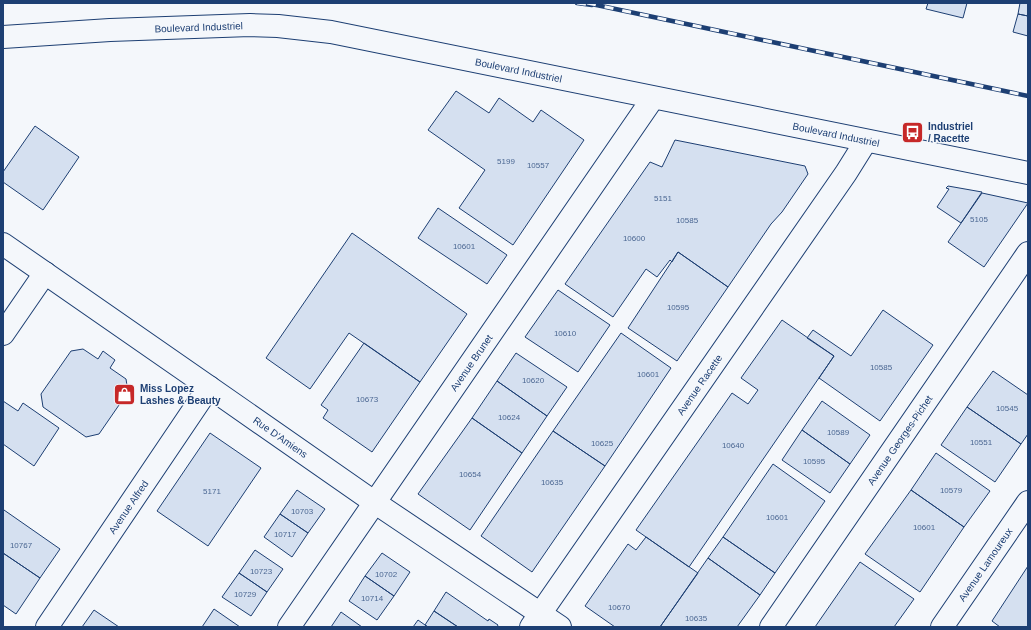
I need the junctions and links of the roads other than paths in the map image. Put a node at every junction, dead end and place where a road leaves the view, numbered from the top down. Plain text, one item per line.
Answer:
1 (3, 37) edge
2 (653, 98) junction
3 (866, 141) junction
4 (1028, 173) edge
5 (3, 244) edge
6 (1028, 254) edge
7 (45, 273) junction
8 (3, 334) edge
9 (210, 387) junction
10 (374, 502) junction
11 (1028, 502) edge
12 (535, 620) edge
13 (47, 627) edge
14 (289, 627) edge
15 (560, 627) edge
16 (771, 627) edge
17 (942, 627) edge

1 - 2 street, Boulevard Industriel
2 - 3 street, Boulevard Industriel
2 - 10 street, Avenue Brunet
3 - 4 street, Boulevard Industriel
3 - 12 street, Avenue Racette
5 - 7 street, Rue D'Amiens
6 - 16 street, Avenue Georges-Pichet
7 - 8 street
7 - 9 street, Rue D'Amiens
9 - 10 street, Rue D'Amiens
9 - 13 street, Avenue Alfred
10 - 12 street, Rue D'Amiens
10 - 14 street, Avenue Brunet
11 - 17 street, Avenue Lamoureux
12 - 15 street, Rue D'Amiens

